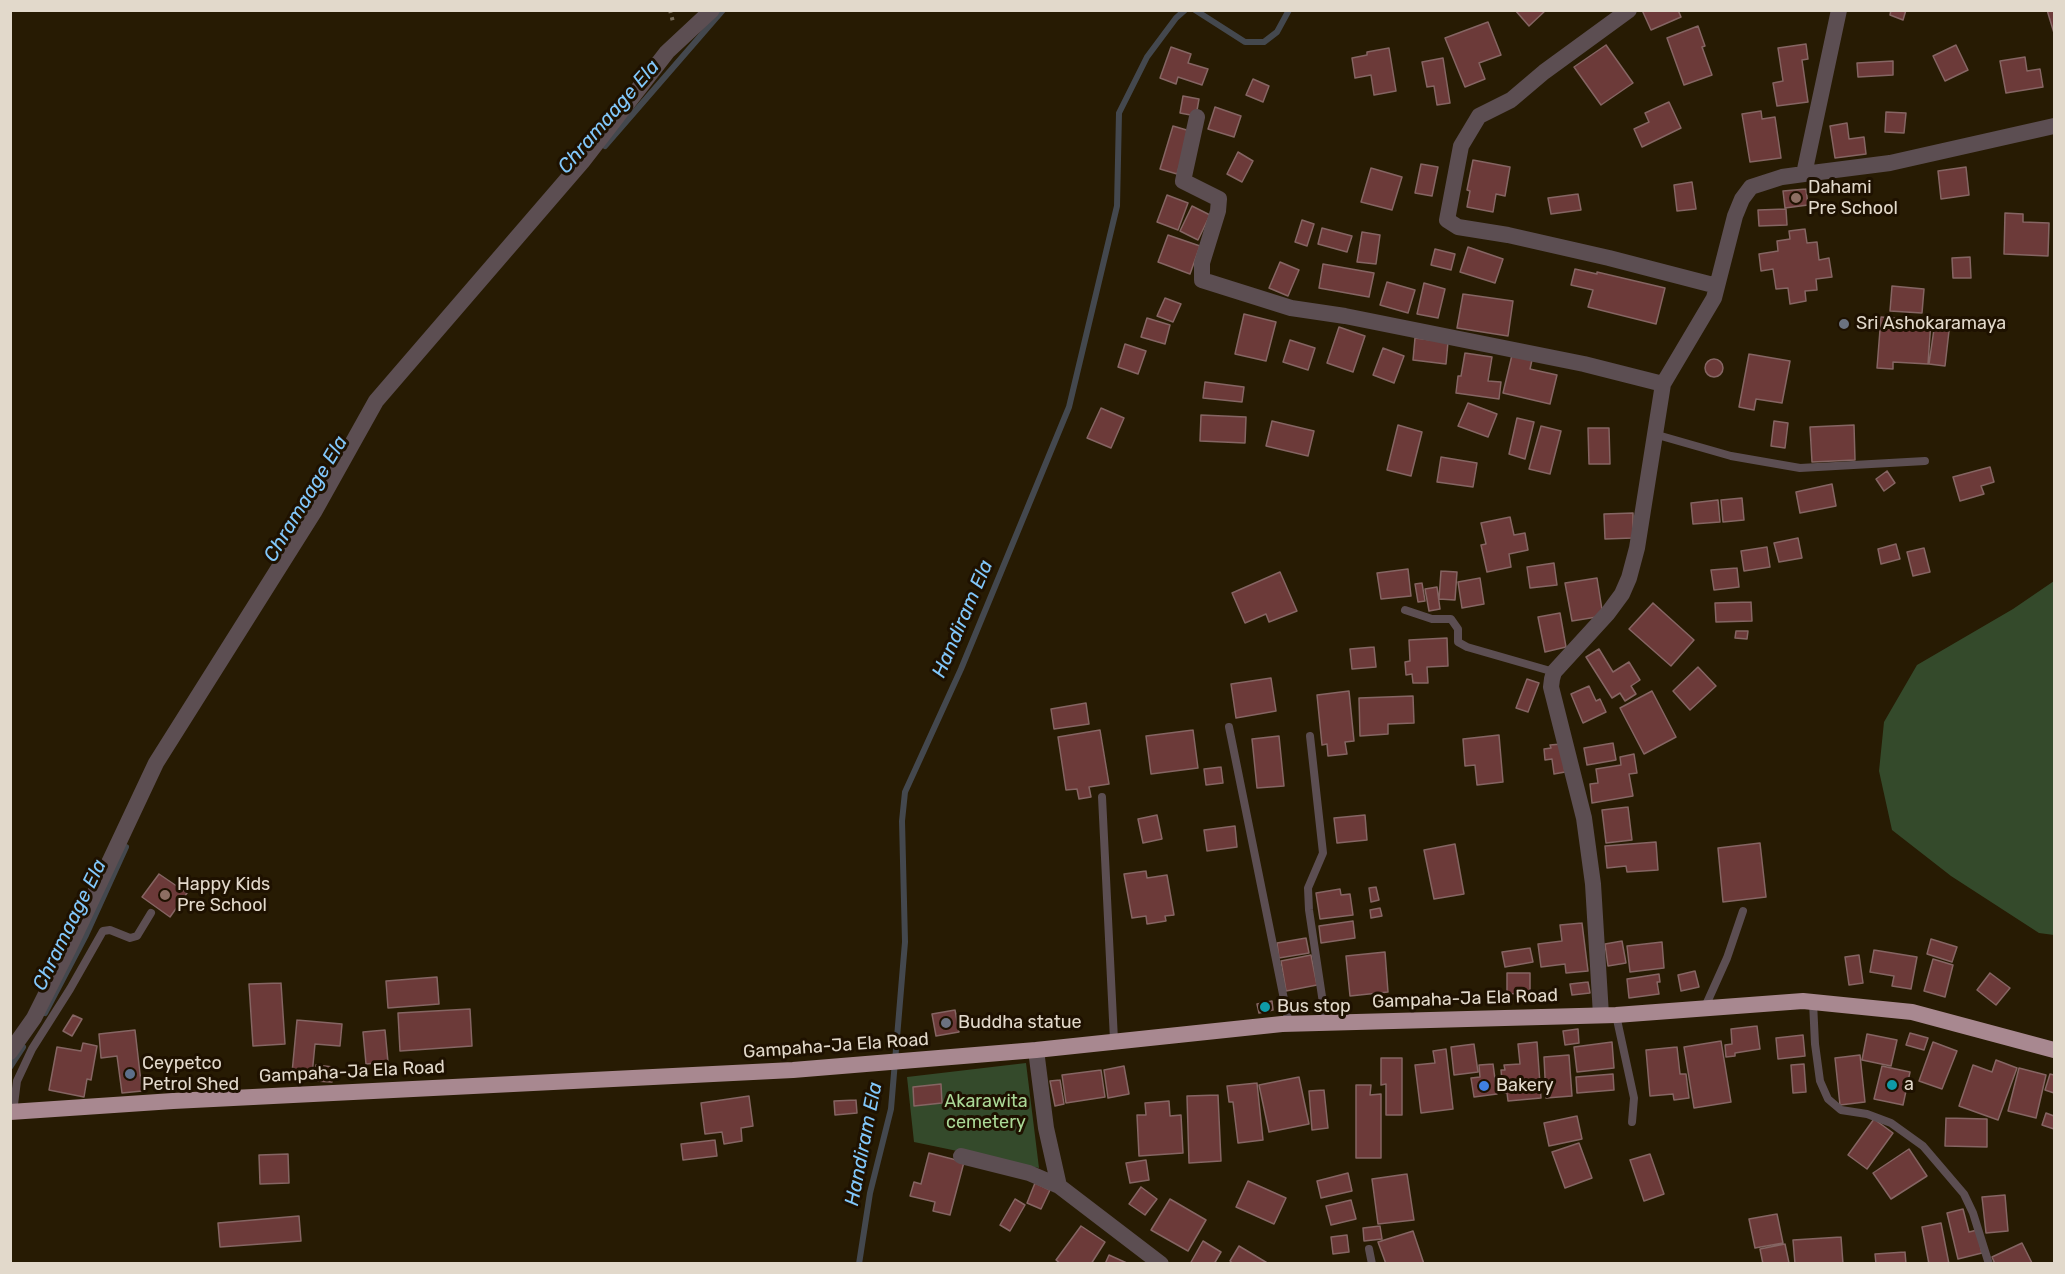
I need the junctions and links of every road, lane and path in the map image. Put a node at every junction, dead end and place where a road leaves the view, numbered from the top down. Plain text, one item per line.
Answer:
1 (712, 10) edge
2 (1629, 10) edge
3 (1839, 10) edge
4 (1197, 117) dead end
5 (2055, 126) edge
6 (1804, 174) junction
7 (1717, 286) junction
8 (1663, 384) junction
9 (1654, 434) junction
10 (1925, 461) dead end
11 (1405, 610) dead end
12 (1554, 672) junction
13 (1229, 727) dead end
14 (1310, 736) dead end
15 (1102, 796) dead end
16 (1743, 911) dead end
17 (150, 913) dead end
18 (1813, 1002) junction
19 (1705, 1007) junction
20 (1608, 1015) junction
21 (1326, 1023) junction
22 (1289, 1024) junction
23 (1114, 1041) junction
24 (1036, 1050) junction
25 (2055, 1050) edge
26 (10, 1052) edge
27 (12, 1112) edge
28 (1632, 1122) dead end
29 (962, 1156) dead end
30 (1059, 1186) junction
31 (1369, 1249) dead end
32 (1155, 1262) edge
33 (1372, 1263) edge
34 (1989, 1263) edge

1 - 26 street
2 - 7 street
3 - 6 street
4 - 8 street
5 - 6 street
6 - 7 street
7 - 8 street
8 - 9 street
9 - 10 lane
9 - 12 street
11 - 12 lane
12 - 20 street
13 - 22 lane
14 - 21 lane
15 - 23 lane
16 - 19 lane
17 - 27 lane
18 - 19 highway, Gampaha-Ja Ela Road
18 - 25 highway, Gampaha-Ja Ela Road
18 - 34 lane
19 - 20 highway, Gampaha-Ja Ela Road
20 - 21 highway, Gampaha-Ja Ela Road
20 - 28 lane
21 - 22 highway, Gampaha-Ja Ela Road
22 - 23 highway, Gampaha-Ja Ela Road
23 - 24 highway, Gampaha-Ja Ela Road
24 - 27 highway, Gampaha-Ja Ela Road
24 - 30 street
29 - 30 street
30 - 32 street
31 - 33 lane

